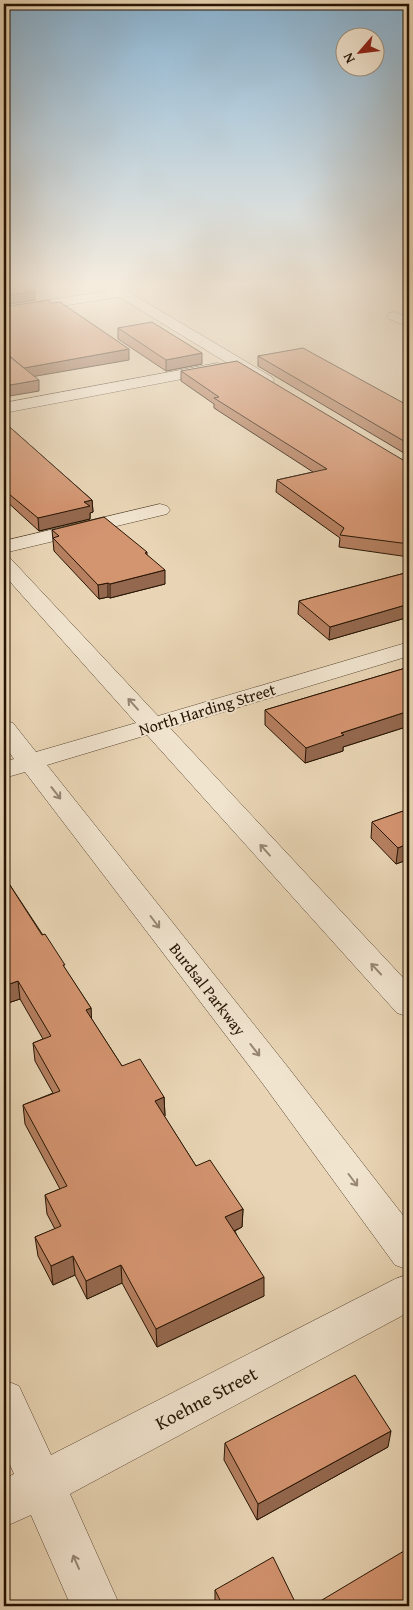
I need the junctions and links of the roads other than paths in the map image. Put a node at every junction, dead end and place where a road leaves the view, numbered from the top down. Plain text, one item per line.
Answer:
1 (228, 357) edge
2 (239, 364) junction
3 (280, 388) edge
4 (4, 408) edge
5 (160, 510) dead end
6 (4, 546) edge
7 (4, 563) edge
8 (409, 649) edge
9 (152, 725) junction
10 (4, 728) edge
11 (17, 766) edge
12 (409, 1005) edge
13 (409, 1253) edge
14 (409, 1292) edge
15 (4, 1400) edge
16 (23, 1494) edge
17 (96, 1606) edge

1 - 2 street
2 - 3 street
2 - 4 street
5 - 6 street
9 -> 7 street
8 - 9 street, North Harding Street
9 - 11 street, North Harding Street
12 -> 9 street
10 - 11 street, Burdsal Parkway
11 -> 13 street, Burdsal Parkway
14 - 16 street, Koehne Street
15 - 16 street
17 -> 16 street

